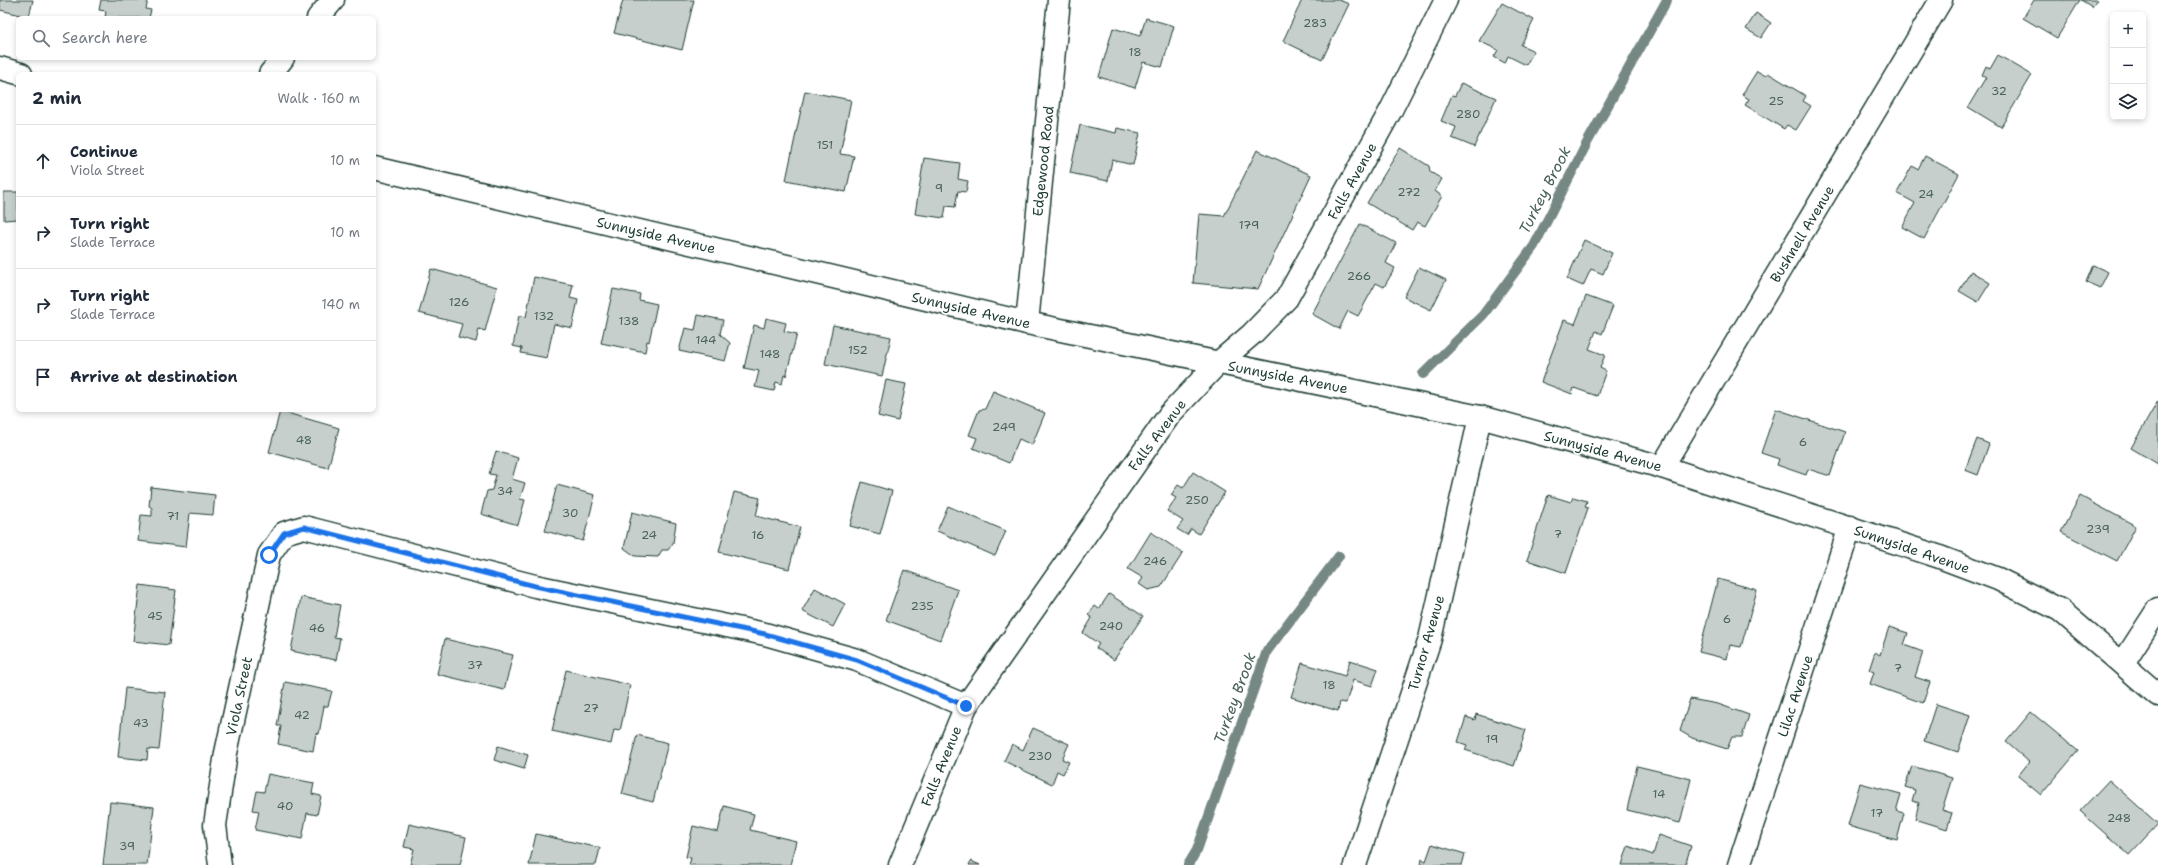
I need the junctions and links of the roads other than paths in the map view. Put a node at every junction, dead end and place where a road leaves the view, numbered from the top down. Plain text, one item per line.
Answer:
1 (333, 0) edge
2 (1059, 0) edge
3 (1446, 0) edge
4 (1941, 0) edge
5 (320, 16) edge
6 (282, 60) edge
7 (0, 68) edge
8 (272, 72) edge
9 (16, 73) edge
10 (376, 168) edge
11 (1027, 323) junction
12 (1217, 364) junction
13 (1480, 418) junction
14 (1662, 467) junction
15 (1850, 527) junction
16 (2158, 609) edge
17 (2123, 663) junction
18 (2158, 695) edge
19 (966, 706) junction
20 (220, 865) edge
21 (900, 865) edge
22 (1356, 865) edge
23 (1739, 865) edge

1 - 5 street
2 - 11 street, Edgewood Road
3 - 12 street, Falls Avenue
4 - 14 street, Bushnell Avenue
6 - 8 street
7 - 9 street
10 - 11 street, Sunnyside Avenue
11 - 12 street, Sunnyside Avenue
12 - 13 street, Sunnyside Avenue
12 - 19 street, Falls Avenue
13 - 14 street, Sunnyside Avenue
13 - 22 street, Turnor Avenue
14 - 15 street, Sunnyside Avenue
15 - 17 street, Sunnyside Avenue
15 - 23 street, Lilac Avenue
16 - 17 street
17 - 18 street, Sunnyside Avenue
19 - 20 street, Viola Street
19 - 21 street, Falls Avenue

